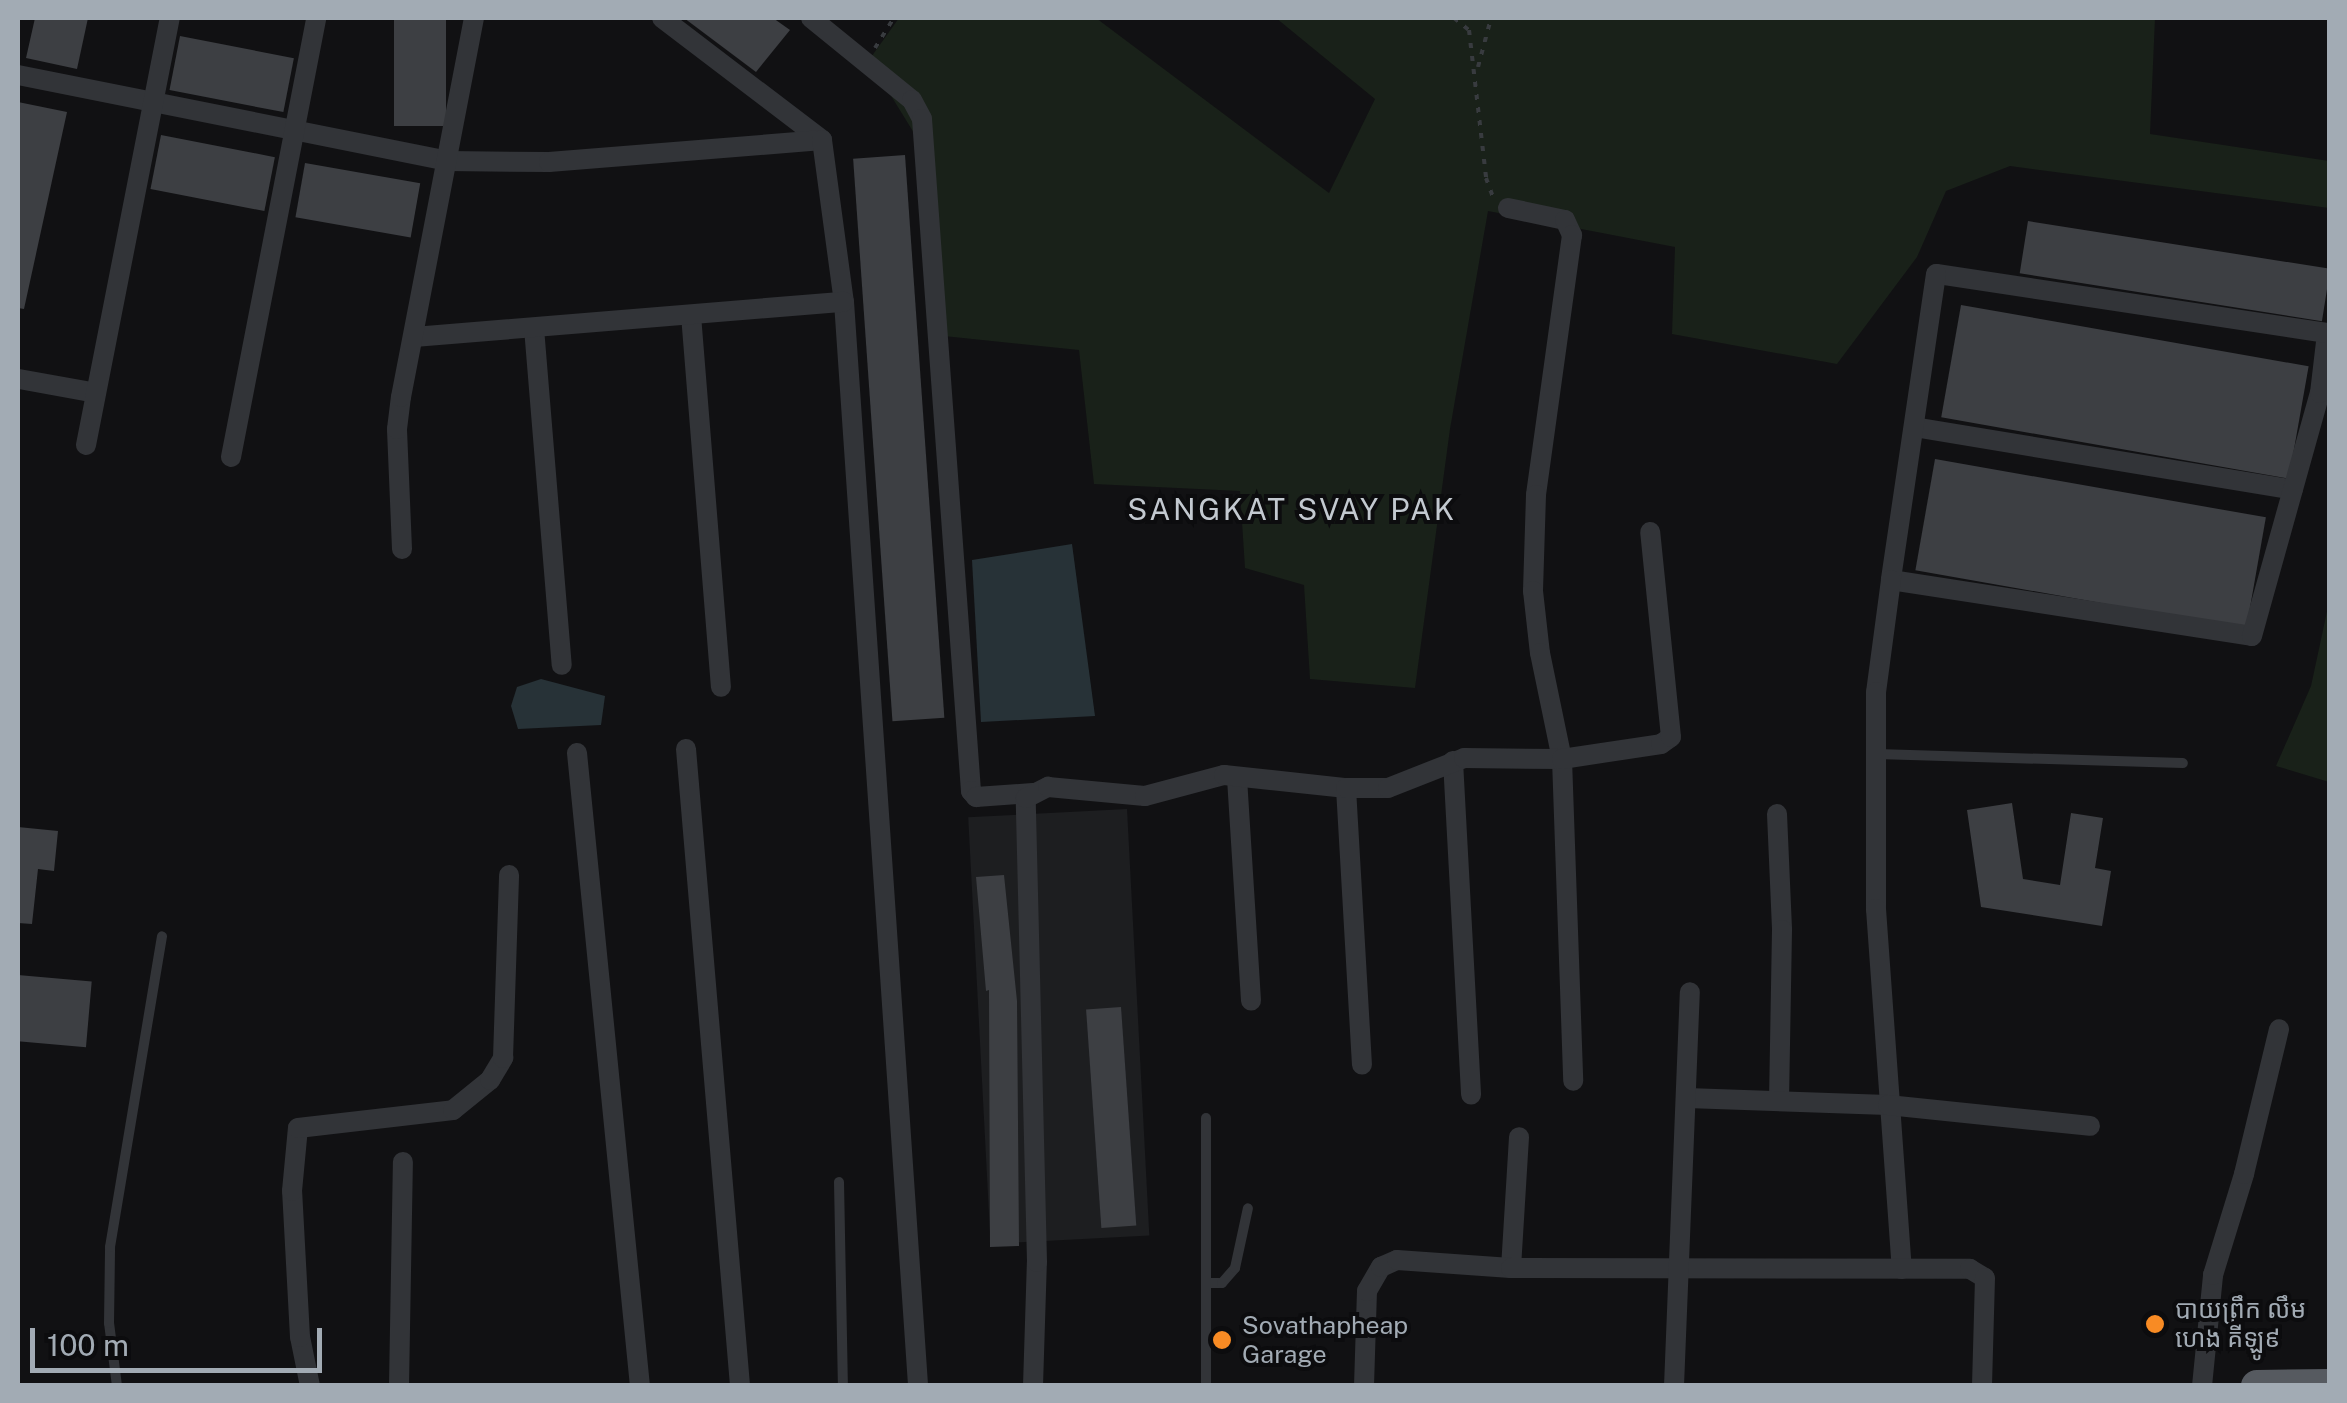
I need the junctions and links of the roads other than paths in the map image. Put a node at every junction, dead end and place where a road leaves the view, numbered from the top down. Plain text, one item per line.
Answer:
1 (170, 18) edge
2 (316, 18) edge
3 (474, 18) edge
4 (662, 18) edge
5 (811, 18) edge
6 (18, 75) edge
7 (153, 104) junction
8 (294, 132) junction
9 (822, 140) junction
10 (447, 161) junction
11 (1500, 202) road end
12 (844, 302) junction
13 (691, 314) junction
14 (534, 328) junction
15 (414, 338) junction
16 (19, 378) edge
17 (96, 392) junction
18 (1914, 426) junction
19 (86, 445) dead end
20 (231, 458) dead end
21 (2293, 490) junction
22 (1650, 532) dead end
23 (402, 549) dead end
24 (1891, 580) junction
25 (562, 665) dead end
26 (721, 688) dead end
27 (686, 749) dead end
28 (577, 753) dead end
29 (1876, 754) junction
30 (1562, 758) junction
31 (1453, 761) junction
32 (2183, 763) dead end
33 (1237, 778) junction
34 (1346, 788) junction
35 (1033, 793) junction
36 (1777, 814) dead end
37 (508, 875) dead end
38 (162, 936) dead end
39 (1690, 992) dead end
40 (1251, 1001) dead end
41 (2279, 1029) dead end
42 (1362, 1065) dead end
43 (1573, 1081) dead end
44 (1472, 1096) dead end
45 (1687, 1098) junction
46 (1779, 1098) junction
47 (1888, 1105) junction
48 (1206, 1118) dead end
49 (2090, 1126) dead end
50 (1519, 1137) dead end
51 (403, 1162) dead end
52 (839, 1182) dead end
53 (1248, 1208) dead end
54 (1682, 1266) junction
55 (1511, 1268) junction
56 (1902, 1269) junction
57 (1208, 1283) junction
58 (2330, 1385) edge
59 (117, 1386) edge
60 (310, 1386) edge
61 (399, 1386) edge
62 (640, 1386) edge
63 (740, 1386) edge
64 (844, 1386) edge
65 (918, 1386) edge
66 (1033, 1386) edge
67 (1206, 1386) edge
68 (1364, 1386) edge
69 (1674, 1386) edge
70 (1982, 1386) edge
71 (2202, 1386) edge
72 (2257, 1386) edge

1 - 7 street
2 - 8 street
3 - 10 street
4 - 9 street
5 - 35 street
6 - 7 street
7 - 8 street
7 - 17 street
8 - 10 street
8 - 20 street
9 - 10 street
9 - 12 street
10 - 15 street
11 - 30 street
12 - 13 street
12 - 65 street
13 - 14 street
13 - 26 street
14 - 15 street
14 - 25 street
15 - 23 street
16 - 17 street
17 - 19 street
18 - 21 street
18 - 21 street
18 - 24 street
21 - 24 street
22 - 30 street
24 - 29 street
27 - 63 street
28 - 62 street
29 - 32 lane
29 - 47 street
30 - 31 street
30 - 43 street
31 - 34 street
31 - 44 street
33 - 34 street
33 - 35 street
33 - 40 street
34 - 42 street
35 - 66 street
36 - 46 street
37 - 60 street
38 - 59 lane
39 - 45 street
41 - 71 street
45 - 46 street
45 - 54 street
46 - 47 street
47 - 49 street
47 - 56 street
48 - 57 lane
50 - 55 street
51 - 61 street
52 - 64 lane
53 - 57 lane
54 - 55 street
54 - 56 street
54 - 69 street
55 - 68 street
56 - 70 street
57 - 67 lane
58 - 72 highway

